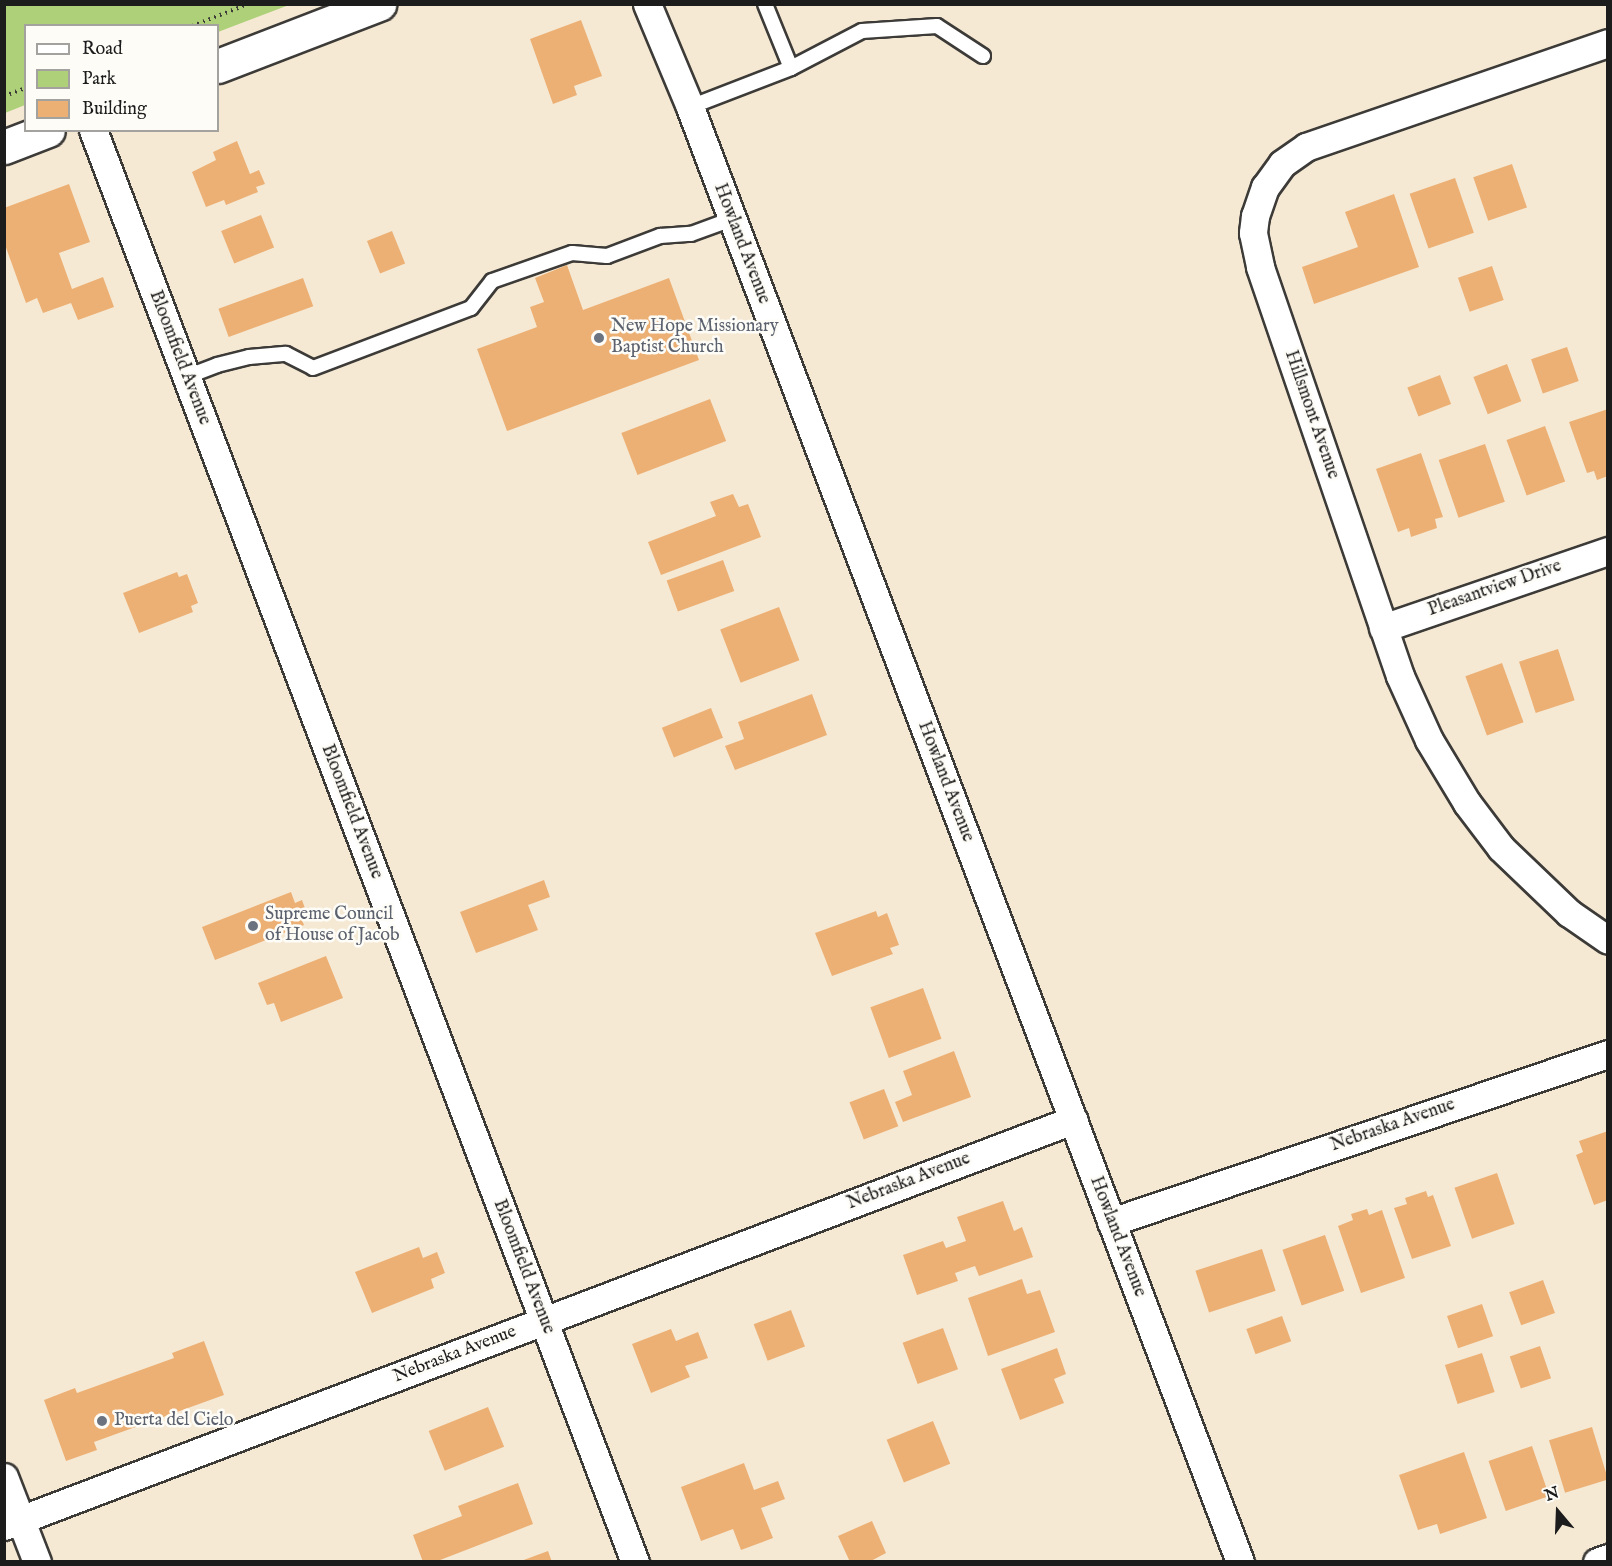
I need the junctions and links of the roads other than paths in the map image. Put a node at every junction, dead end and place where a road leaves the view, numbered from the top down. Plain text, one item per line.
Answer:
1 (379, 4) edge
2 (647, 4) edge
3 (765, 4) edge
4 (1608, 43) edge
5 (983, 56) dead end
6 (219, 66) edge
7 (791, 68) junction
8 (690, 107) junction
9 (43, 132) edge
10 (94, 132) edge
11 (4, 147) edge
12 (732, 219) junction
13 (186, 377) junction
14 (1608, 552) edge
15 (1383, 628) junction
16 (1608, 940) edge
17 (1608, 1054) edge
18 (1073, 1120) junction
19 (1111, 1222) junction
20 (544, 1321) junction
21 (4, 1477) edge
22 (13, 1523) edge
23 (1608, 1558) edge
24 (37, 1562) edge
25 (635, 1562) edge
26 (1240, 1562) edge
27 (1597, 1562) edge

1 - 6 street
2 - 8 street, Howland Avenue
3 - 7 lane
4 - 15 street, Hillsmont Avenue
5 - 7 lane
7 - 8 lane
8 - 12 street, Howland Avenue
9 - 11 street
10 - 13 street, Bloomfield Avenue
12 - 13 lane
12 - 18 street, Howland Avenue
13 - 20 street, Bloomfield Avenue
14 - 15 street, Pleasantview Drive
15 - 16 street, Hillsmont Avenue
17 - 19 street, Nebraska Avenue
18 - 19 street, Howland Avenue
18 - 20 street, Nebraska Avenue
19 - 26 street, Howland Avenue
20 - 22 street, Nebraska Avenue
20 - 25 street, Bloomfield Avenue
21 - 22 street
22 - 24 street
23 - 27 street

